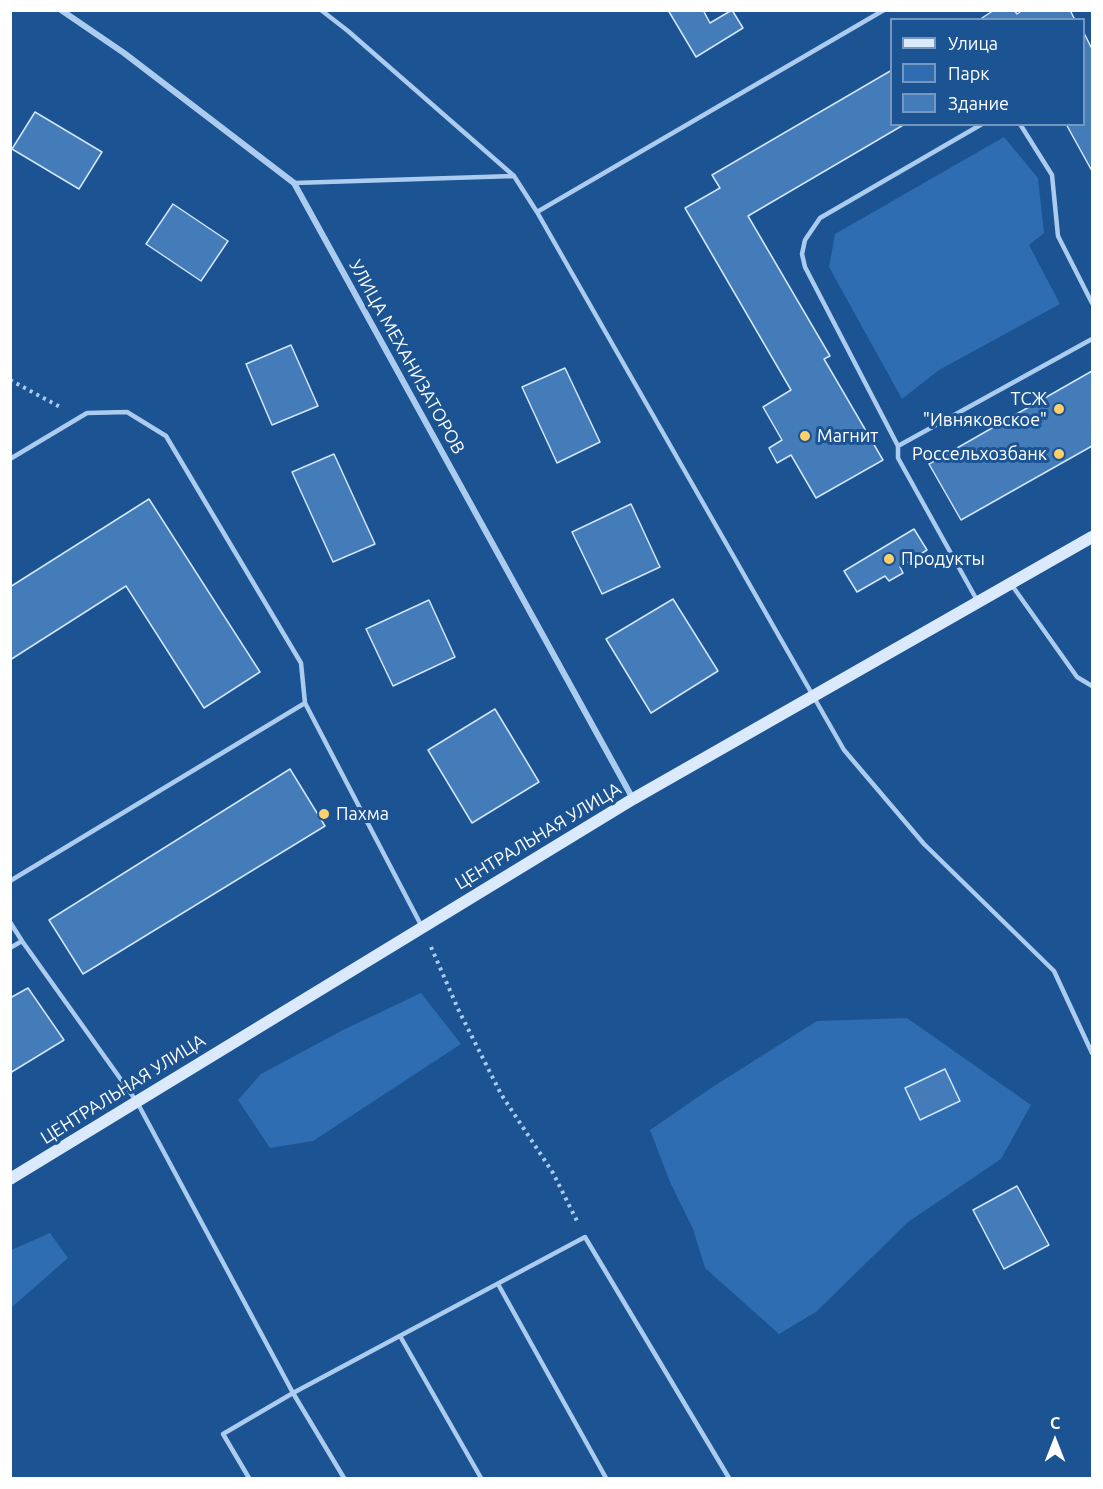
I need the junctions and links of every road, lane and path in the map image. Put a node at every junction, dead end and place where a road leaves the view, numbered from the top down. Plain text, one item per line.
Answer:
1 (61, 10) edge
2 (321, 10) edge
3 (884, 10) edge
4 (979, 126) edge
5 (1021, 126) edge
6 (514, 176) junction
7 (294, 183) junction
8 (537, 212) junction
9 (1092, 303) edge
10 (1092, 339) edge
11 (10, 380) edge
12 (80, 418) junction
13 (898, 446) junction
14 (10, 459) edge
15 (1092, 537) edge
16 (1011, 583) junction
17 (978, 602) junction
18 (1092, 686) edge
19 (814, 696) junction
20 (305, 703) junction
21 (633, 799) junction
22 (10, 881) edge
23 (10, 922) edge
24 (422, 928) junction
25 (22, 941) junction
26 (10, 948) edge
27 (1092, 1053) edge
28 (137, 1102) junction
29 (10, 1179) edge
30 (585, 1237) junction
31 (498, 1284) junction
32 (400, 1336) junction
33 (293, 1393) junction
34 (249, 1479) edge
35 (344, 1479) edge
36 (481, 1479) edge
37 (606, 1479) edge
38 (729, 1479) edge

1 - 7 street, УЛИЦА МЕХАНИЗАТОРОВ
2 - 6 lane
3 - 8 lane
4 - 13 lane
5 - 9 lane
6 - 7 lane
6 - 8 lane
7 - 21 street, УЛИЦА МЕХАНИЗАТОРОВ
8 - 19 lane
10 - 13 lane
11 - 12 path
12 - 14 lane
12 - 20 lane
13 - 17 lane
15 - 16 street, ЦЕНТРАЛЬНАЯ УЛИЦА
16 - 17 street, ЦЕНТРАЛЬНАЯ УЛИЦА
16 - 18 lane
17 - 19 street, ЦЕНТРАЛЬНАЯ УЛИЦА
19 - 21 street, ЦЕНТРАЛЬНАЯ УЛИЦА
19 - 27 lane
20 - 22 lane
20 - 24 lane
21 - 24 street, ЦЕНТРАЛЬНАЯ УЛИЦА
23 - 25 lane
24 - 28 street, ЦЕНТРАЛЬНАЯ УЛИЦА
24 - 30 path
25 - 26 lane
25 - 28 lane
28 - 29 street, ЦЕНТРАЛЬНАЯ УЛИЦА
28 - 33 lane
30 - 31 lane
30 - 38 lane
31 - 32 lane
31 - 37 lane
32 - 33 lane
32 - 36 lane
33 - 34 lane
33 - 35 lane

